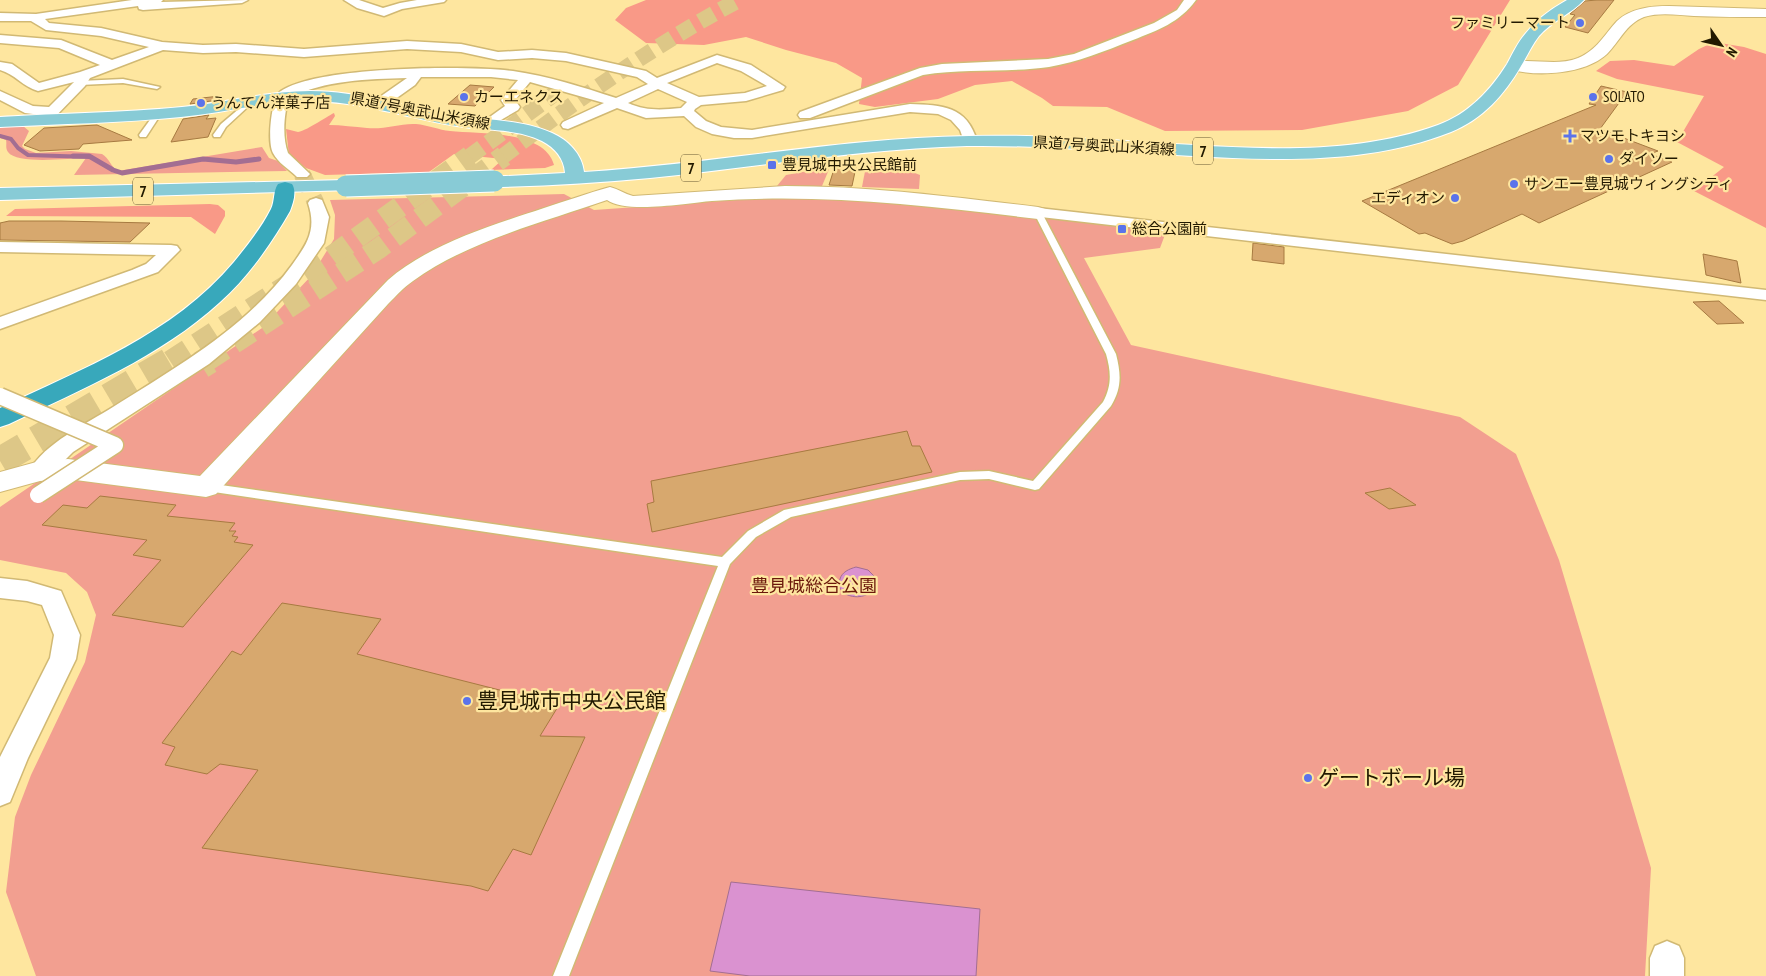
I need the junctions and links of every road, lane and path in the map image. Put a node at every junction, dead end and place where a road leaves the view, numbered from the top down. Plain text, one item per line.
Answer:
1 (156, 0) edge
2 (242, 0) edge
3 (350, 0) edge
4 (440, 0) edge
5 (1190, 0) edge
6 (1577, 0) edge
7 (122, 6) junction
8 (1766, 13) edge
9 (0, 17) edge
10 (34, 17) junction
11 (17, 22) dead end
12 (0, 27) edge
13 (76, 29) junction
14 (0, 39) edge
15 (52, 43) junction
16 (162, 46) junction
17 (110, 64) junction
18 (0, 66) edge
19 (1514, 66) junction
20 (418, 74) junction
21 (527, 78) junction
22 (82, 79) junction
23 (658, 84) junction
24 (157, 87) dead end
25 (0, 95) edge
26 (281, 98) junction
27 (697, 101) junction
28 (615, 102) junction
29 (249, 103) junction
30 (379, 104) junction
31 (687, 112) junction
32 (157, 114) junction
33 (48, 115) junction
34 (0, 122) edge
35 (487, 124) junction
36 (700, 124) junction
37 (568, 125) dead end
38 (217, 135) dead end
39 (143, 136) dead end
40 (970, 141) junction
41 (574, 178) junction
42 (294, 181) junction
43 (611, 185) junction
44 (0, 194) edge
45 (316, 203) tunnel mouth
46 (1038, 213) junction
47 (0, 247) edge
48 (19, 247) junction
49 (0, 263) edge
50 (1766, 295) edge
51 (0, 323) edge
52 (0, 396) edge
53 (0, 403) edge
54 (0, 418) edge
55 (0, 482) edge
56 (39, 483) junction
57 (206, 487) junction
58 (725, 562) junction
59 (0, 588) edge
60 (0, 792) edge
61 (562, 976) edge

1 - 7 street
2 - 7 street
3 - 4 street
5 - 36 street
6 - 19 main road, 県道7号奥武山米須線 / 7
7 - 10 street
8 - 19 street
9 - 10 street
10 - 13 street
11 - 12 street
13 - 15 street
13 - 16 street
14 - 15 street
15 - 17 street
16 - 17 street
16 - 23 street
17 - 22 street
18 - 22 street
19 - 40 main road, 県道7号奥武山米須線 / 7
20 - 21 street
20 - 26 street
20 - 30 street
21 - 28 street
21 - 35 street
22 - 24 lane
22 - 33 street
23 - 27 street
23 - 27 street
23 - 28 street
25 - 33 street
26 - 29 main road, 県道7号奥武山米須線
26 - 30 main road, 県道7号奥武山米須線
26 - 42 street
27 - 31 street
28 - 31 street
28 - 37 street
29 - 32 main road, 県道7号奥武山米須線
29 - 38 lane
30 - 35 main road, 県道7号奥武山米須線
31 - 36 street
32 - 33 main road, 県道7号奥武山米須線
32 - 39 lane
33 - 34 main road, 県道7号奥武山米須線
35 - 41 main road, 県道7号奥武山米須線
36 - 40 street
40 - 43 main road, 県道7号奥武山米須線 / 7
41 - 42 main road, 県道7号奥武山米須線 / 7, bridge
41 - 43 main road, 県道7号奥武山米須線 / 7
42 - 44 main road, 県道7号奥武山米須線 / 7
42 - 53 highway
42 - 54 highway
43 - 46 street
43 - 57 street
45 - 56 street
46 - 50 street
46 - 58 lane
47 - 48 street
48 - 49 street
48 - 51 street
52 - 56 street, bridge
55 - 56 street
56 - 57 street
57 - 58 lane
58 - 61 lane
59 - 60 street

